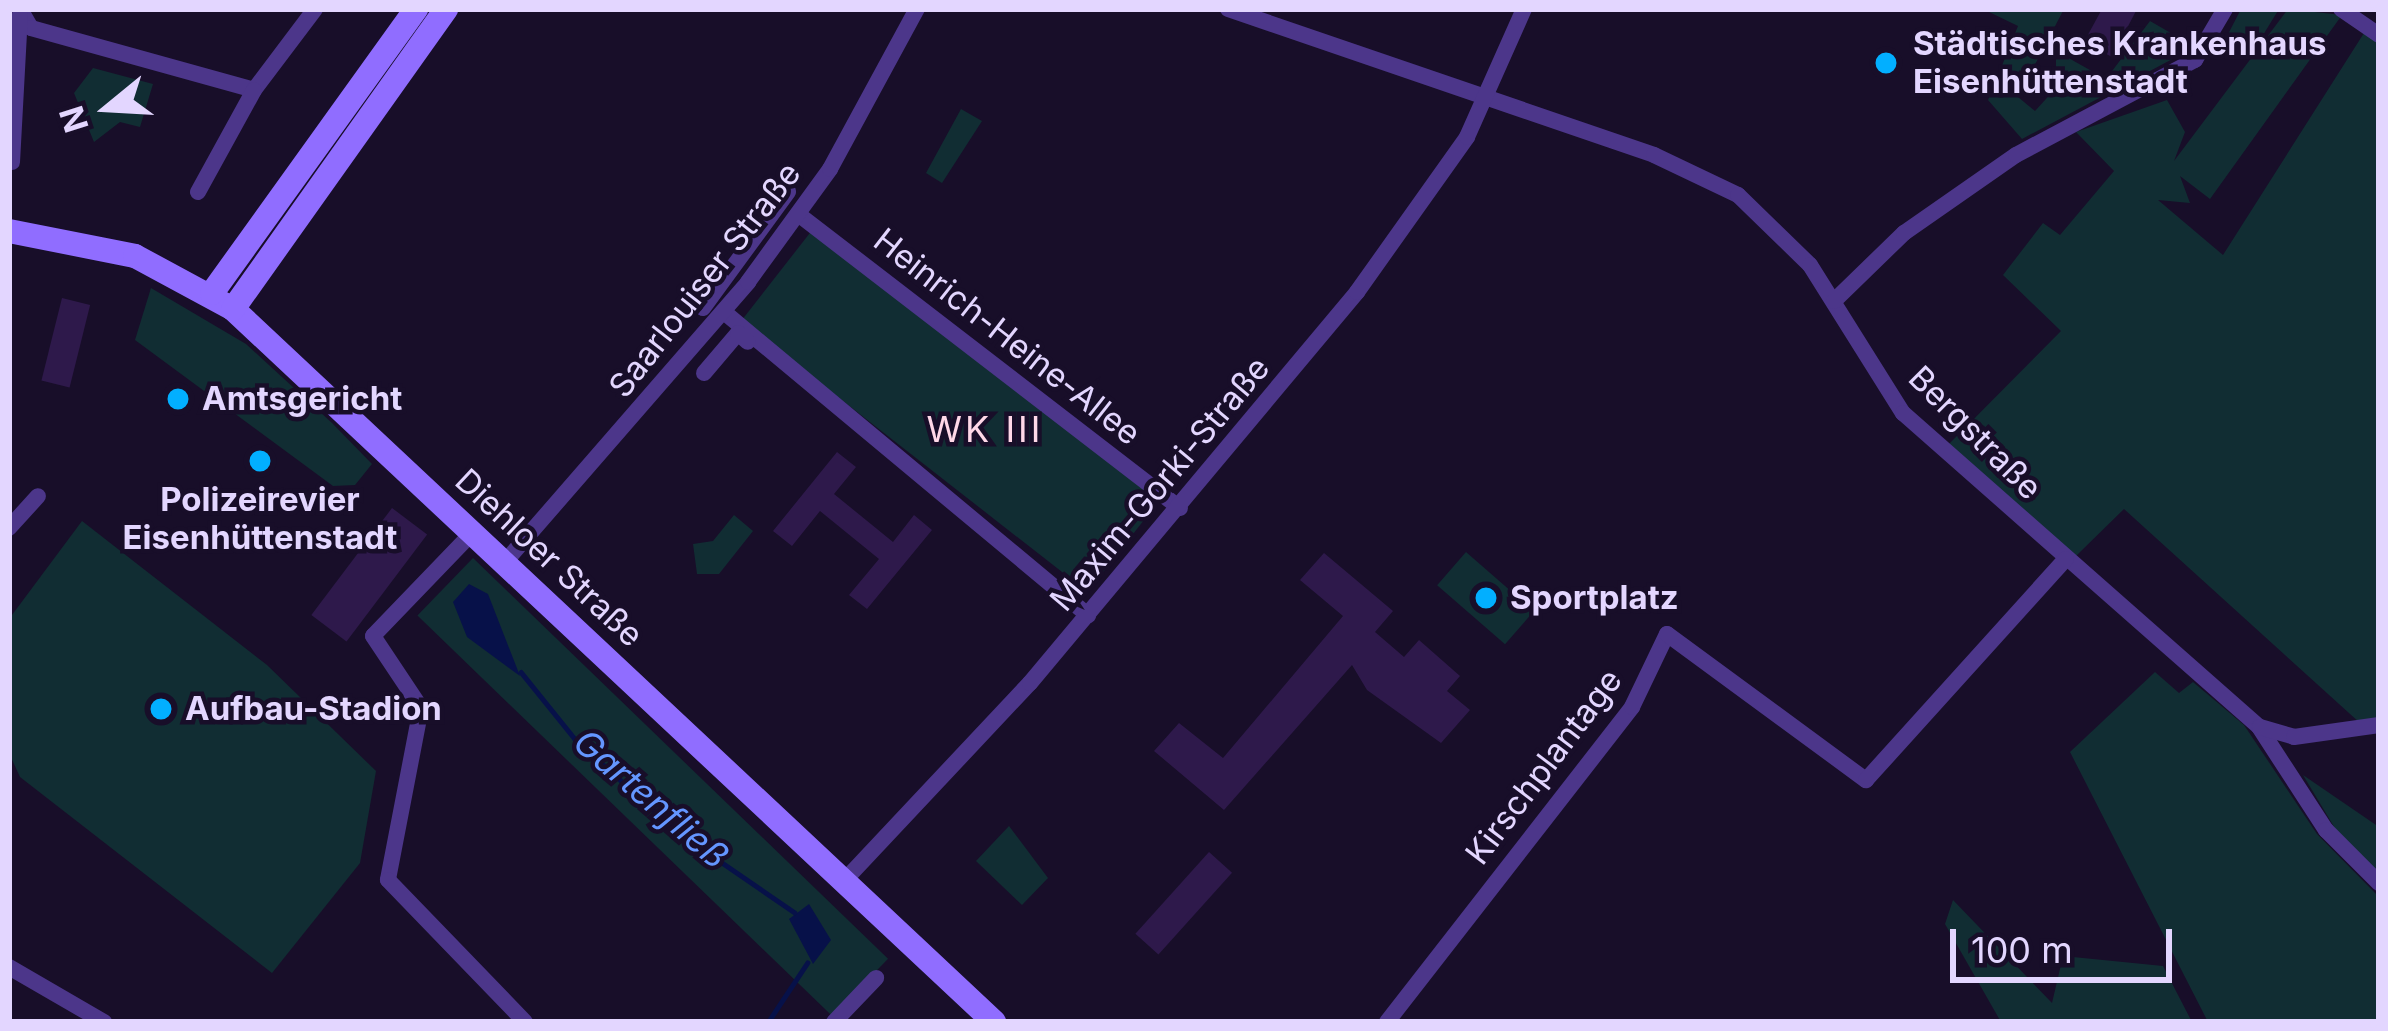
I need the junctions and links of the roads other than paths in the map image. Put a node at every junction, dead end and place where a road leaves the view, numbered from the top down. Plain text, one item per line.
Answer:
1 (315, 9) edge
2 (416, 9) edge
3 (446, 9) edge
4 (917, 9) edge
5 (1228, 9) edge
6 (1524, 9) edge
7 (2225, 9) edge
8 (2341, 9) edge
9 (20, 11) edge
10 (2379, 35) edge
11 (254, 90) junction
12 (1489, 98) junction
13 (12, 162) dead end
14 (199, 192) dead end
15 (788, 192) dead end
16 (798, 214) junction
17 (9, 230) edge
18 (212, 293) junction
19 (1834, 301) junction
20 (703, 308) dead end
21 (233, 309) junction
22 (724, 312) junction
23 (766, 348) junction
24 (704, 373) dead end
25 (38, 496) dead end
26 (1180, 508) junction
27 (9, 528) edge
28 (473, 532) junction
29 (2066, 560) junction
30 (506, 562) junction
31 (1088, 616) junction
32 (2379, 725) edge
33 (2259, 727) junction
34 (843, 882) junction
35 (2379, 883) edge
36 (9, 967) edge
37 (876, 978) dead end
38 (104, 1022) edge
39 (525, 1022) edge
40 (834, 1022) edge
41 (994, 1022) edge
42 (1387, 1022) edge

1 - 11 street
2 - 18 street
3 - 21 street
4 - 16 street, Saarlouiser Straße
5 - 12 street, Bergstraße
6 - 12 street, Maxim-Gorki-Straße
7 - 19 street
8 - 10 street
9 - 11 street
9 - 13 street
11 - 14 street
12 - 19 street, Bergstraße
12 - 26 street, Maxim-Gorki-Straße
15 - 20 street
16 - 22 street, Saarlouiser Straße
16 - 26 street, Heinrich-Heine-Allee
17 - 18 street, Diehloer Straße
18 - 21 street, Diehloer Straße
19 - 29 street, Bergstraße
21 - 28 street, Diehloer Straße
22 - 23 street
22 - 30 street, Saarlouiser Straße
23 - 24 street
23 - 31 street
25 - 27 street
26 - 31 street, Maxim-Gorki-Straße
28 - 30 street, Diehloer Straße
28 - 39 street
29 - 33 street, Bergstraße
29 - 42 street, Kirschplantage
30 - 34 street, Diehloer Straße
31 - 34 street, Maxim-Gorki-Straße
32 - 33 street
33 - 35 street, Bergstraße
34 - 41 street, Diehloer Straße
36 - 38 street
37 - 40 street

